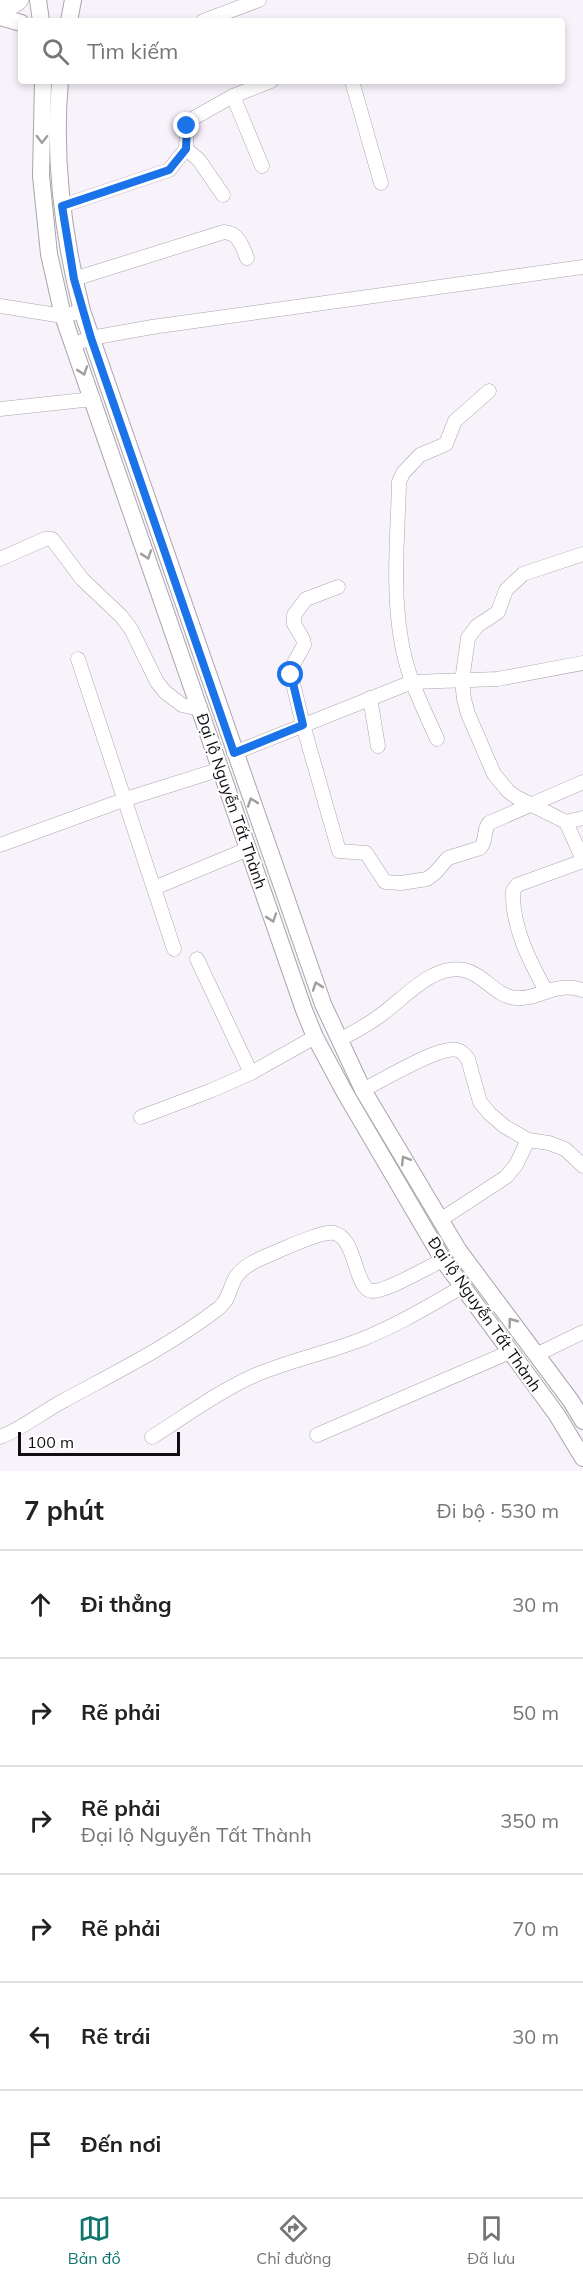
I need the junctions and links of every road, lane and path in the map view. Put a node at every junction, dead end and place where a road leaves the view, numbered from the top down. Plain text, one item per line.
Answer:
1 (18, 0) edge
2 (38, 0) edge
3 (73, 0) edge
4 (259, 0) edge
5 (0, 11) edge
6 (0, 17) edge
7 (41, 18) edge
8 (70, 18) edge
9 (211, 18) edge
10 (18, 22) edge
11 (43, 84) edge
12 (60, 84) edge
13 (264, 84) edge
14 (353, 84) edge
15 (233, 96) junction
16 (186, 149) junction
17 (262, 166) dead end
18 (381, 183) dead end
19 (223, 195) dead end
20 (62, 206) junction
21 (247, 258) dead end
22 (583, 267) edge
23 (74, 279) junction
24 (0, 306) edge
25 (82, 311) junction
26 (63, 316) junction
27 (91, 338) junction
28 (74, 344) junction
29 (489, 391) dead end
30 (93, 399) junction
31 (0, 409) edge
32 (583, 554) edge
33 (0, 560) edge
34 (338, 587) dead end
35 (78, 659) dead end
36 (583, 663) edge
37 (462, 681) junction
38 (412, 682) junction
39 (370, 698) junction
40 (200, 709) junction
41 (303, 725) junction
42 (437, 739) dead end
43 (378, 746) dead end
44 (236, 759) junction
45 (221, 769) junction
46 (583, 782) edge
47 (126, 799) junction
48 (532, 804) junction
49 (583, 818) edge
50 (566, 822) junction
51 (0, 846) edge
52 (249, 849) junction
53 (583, 861) edge
54 (154, 888) junction
55 (174, 949) dead end
56 (197, 959) dead end
57 (581, 986) edge
58 (546, 991) junction
59 (336, 1034) junction
60 (315, 1037) junction
61 (251, 1072) junction
62 (363, 1090) junction
63 (141, 1117) dead end
64 (528, 1140) junction
65 (583, 1166) edge
66 (440, 1220) junction
67 (443, 1260) junction
68 (462, 1287) junction
69 (583, 1332) edge
70 (510, 1352) junction
71 (536, 1355) junction
72 (583, 1421) edge
73 (317, 1435) dead end
74 (0, 1437) edge
75 (152, 1437) dead end
76 (583, 1458) edge

1 - 5 highway
2 - 7 main road
3 - 8 main road
4 - 9 street
6 - 10 main road
11 -> 26 main road, Đại lộ Nguyễn Tất Thành
12 - 20 main road, Đại lộ Nguyễn Tất Thành
13 - 15 street
14 - 18 street
15 - 16 street
15 - 17 street
16 - 19 street
16 - 20 street
20 - 23 main road, Đại lộ Nguyễn Tất Thành
21 - 23 street
22 - 27 street
23 - 25 main road, Đại lộ Nguyễn Tất Thành
24 - 26 street
25 - 26 street
25 - 27 main road, Đại lộ Nguyễn Tất Thành
26 - 28 main road, Đại lộ Nguyễn Tất Thành
27 - 28 street
27 - 44 main road, Đại lộ Nguyễn Tất Thành
28 -> 30 main road, Đại lộ Nguyễn Tất Thành
29 - 38 street
30 - 31 street
30 -> 40 main road, Đại lộ Nguyễn Tất Thành
32 - 37 street
33 - 40 street
34 - 41 street
35 - 47 street
36 - 37 street
37 - 38 street
37 - 48 street
38 - 39 street
38 - 42 street
39 - 41 street
39 - 43 street
40 - 45 main road, Đại lộ Nguyễn Tất Thành
41 - 44 street
41 - 48 street
44 - 45 main road
59 -> 44 main road, Đại lộ Nguyễn Tất Thành
45 - 47 street
45 - 52 main road, Đại lộ Nguyễn Tất Thành
46 - 48 street
47 - 51 street
47 - 54 street
48 - 50 street
49 - 50 street
50 - 53 street
52 - 54 street
52 -> 60 main road, Đại lộ Nguyễn Tất Thành
53 - 58 street
54 - 55 street
56 - 61 street
57 - 58 street
58 - 59 street
59 - 60 main road
59 - 62 main road, Đại lộ Nguyễn Tất Thành
60 - 61 street
60 - 67 main road, Đại lộ Nguyễn Tất Thành
61 - 63 street
62 - 64 street
66 -> 62 main road, Đại lộ Nguyễn Tất Thành
64 - 65 street
64 - 66 street
71 -> 66 main road, Đại lộ Nguyễn Tất Thành
67 - 68 main road, Đại lộ Nguyễn Tất Thành
67 - 74 street
68 - 70 main road, Đại lộ Nguyễn Tất Thành
68 - 75 street
69 - 71 street
70 - 73 street
70 - 76 main road, Đại lộ Nguyễn Tất Thành
71 - 72 main road, Đại lộ Nguyễn Tất Thành

